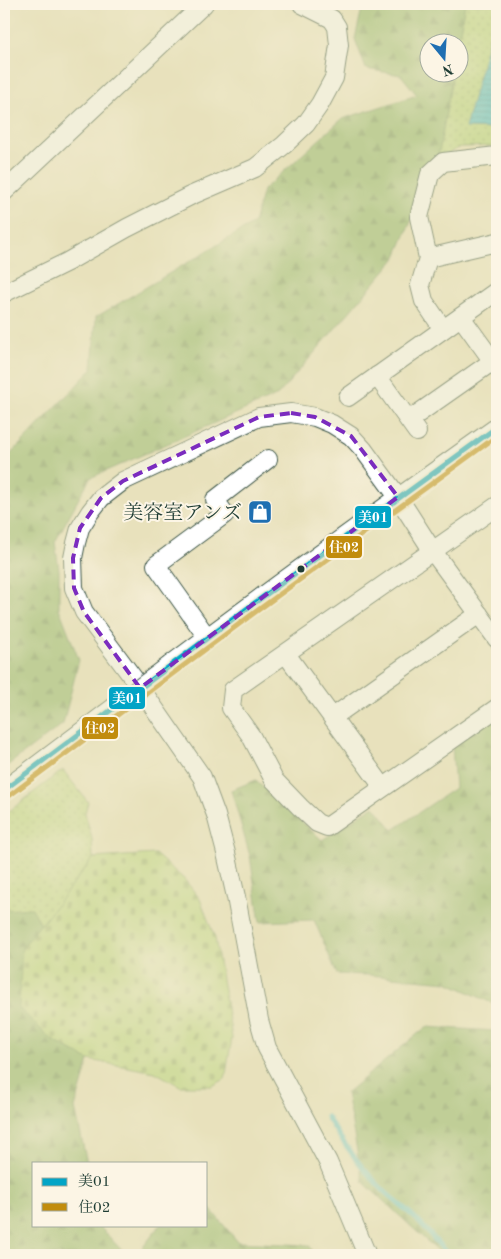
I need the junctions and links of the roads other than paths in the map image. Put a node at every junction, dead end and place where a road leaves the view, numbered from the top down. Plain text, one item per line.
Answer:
1 (204, 4) edge
2 (302, 4) edge
3 (497, 156) edge
4 (4, 192) edge
5 (497, 242) edge
6 (428, 258) junction
7 (497, 291) edge
8 (4, 293) edge
9 (461, 317) junction
10 (443, 329) junction
11 (495, 364) edge
12 (377, 376) junction
13 (348, 397) dead end
14 (497, 427) edge
15 (268, 459) dead end
16 (398, 497) junction
17 (497, 507) edge
18 (432, 550) junction
19 (479, 614) junction
20 (207, 637) junction
21 (497, 639) edge
22 (286, 654) junction
23 (497, 708) edge
24 (333, 717) junction
25 (383, 787) junction
26 (4, 790) edge
27 (367, 1255) edge

1 - 4 street
2 - 8 street
3 - 6 street
5 - 6 street
6 - 10 street
7 - 9 street
9 - 10 street
9 - 11 street
10 - 12 street
11 - 12 street
12 - 13 street
14 - 16 street
15 - 20 street
16 - 18 street
16 - 20 street
16 - 27 street
17 - 18 street
18 - 19 street
18 - 22 street
19 - 21 street
19 - 24 street
20 - 26 street, bridge
22 - 24 street
22 - 25 street
23 - 25 street
24 - 25 street

